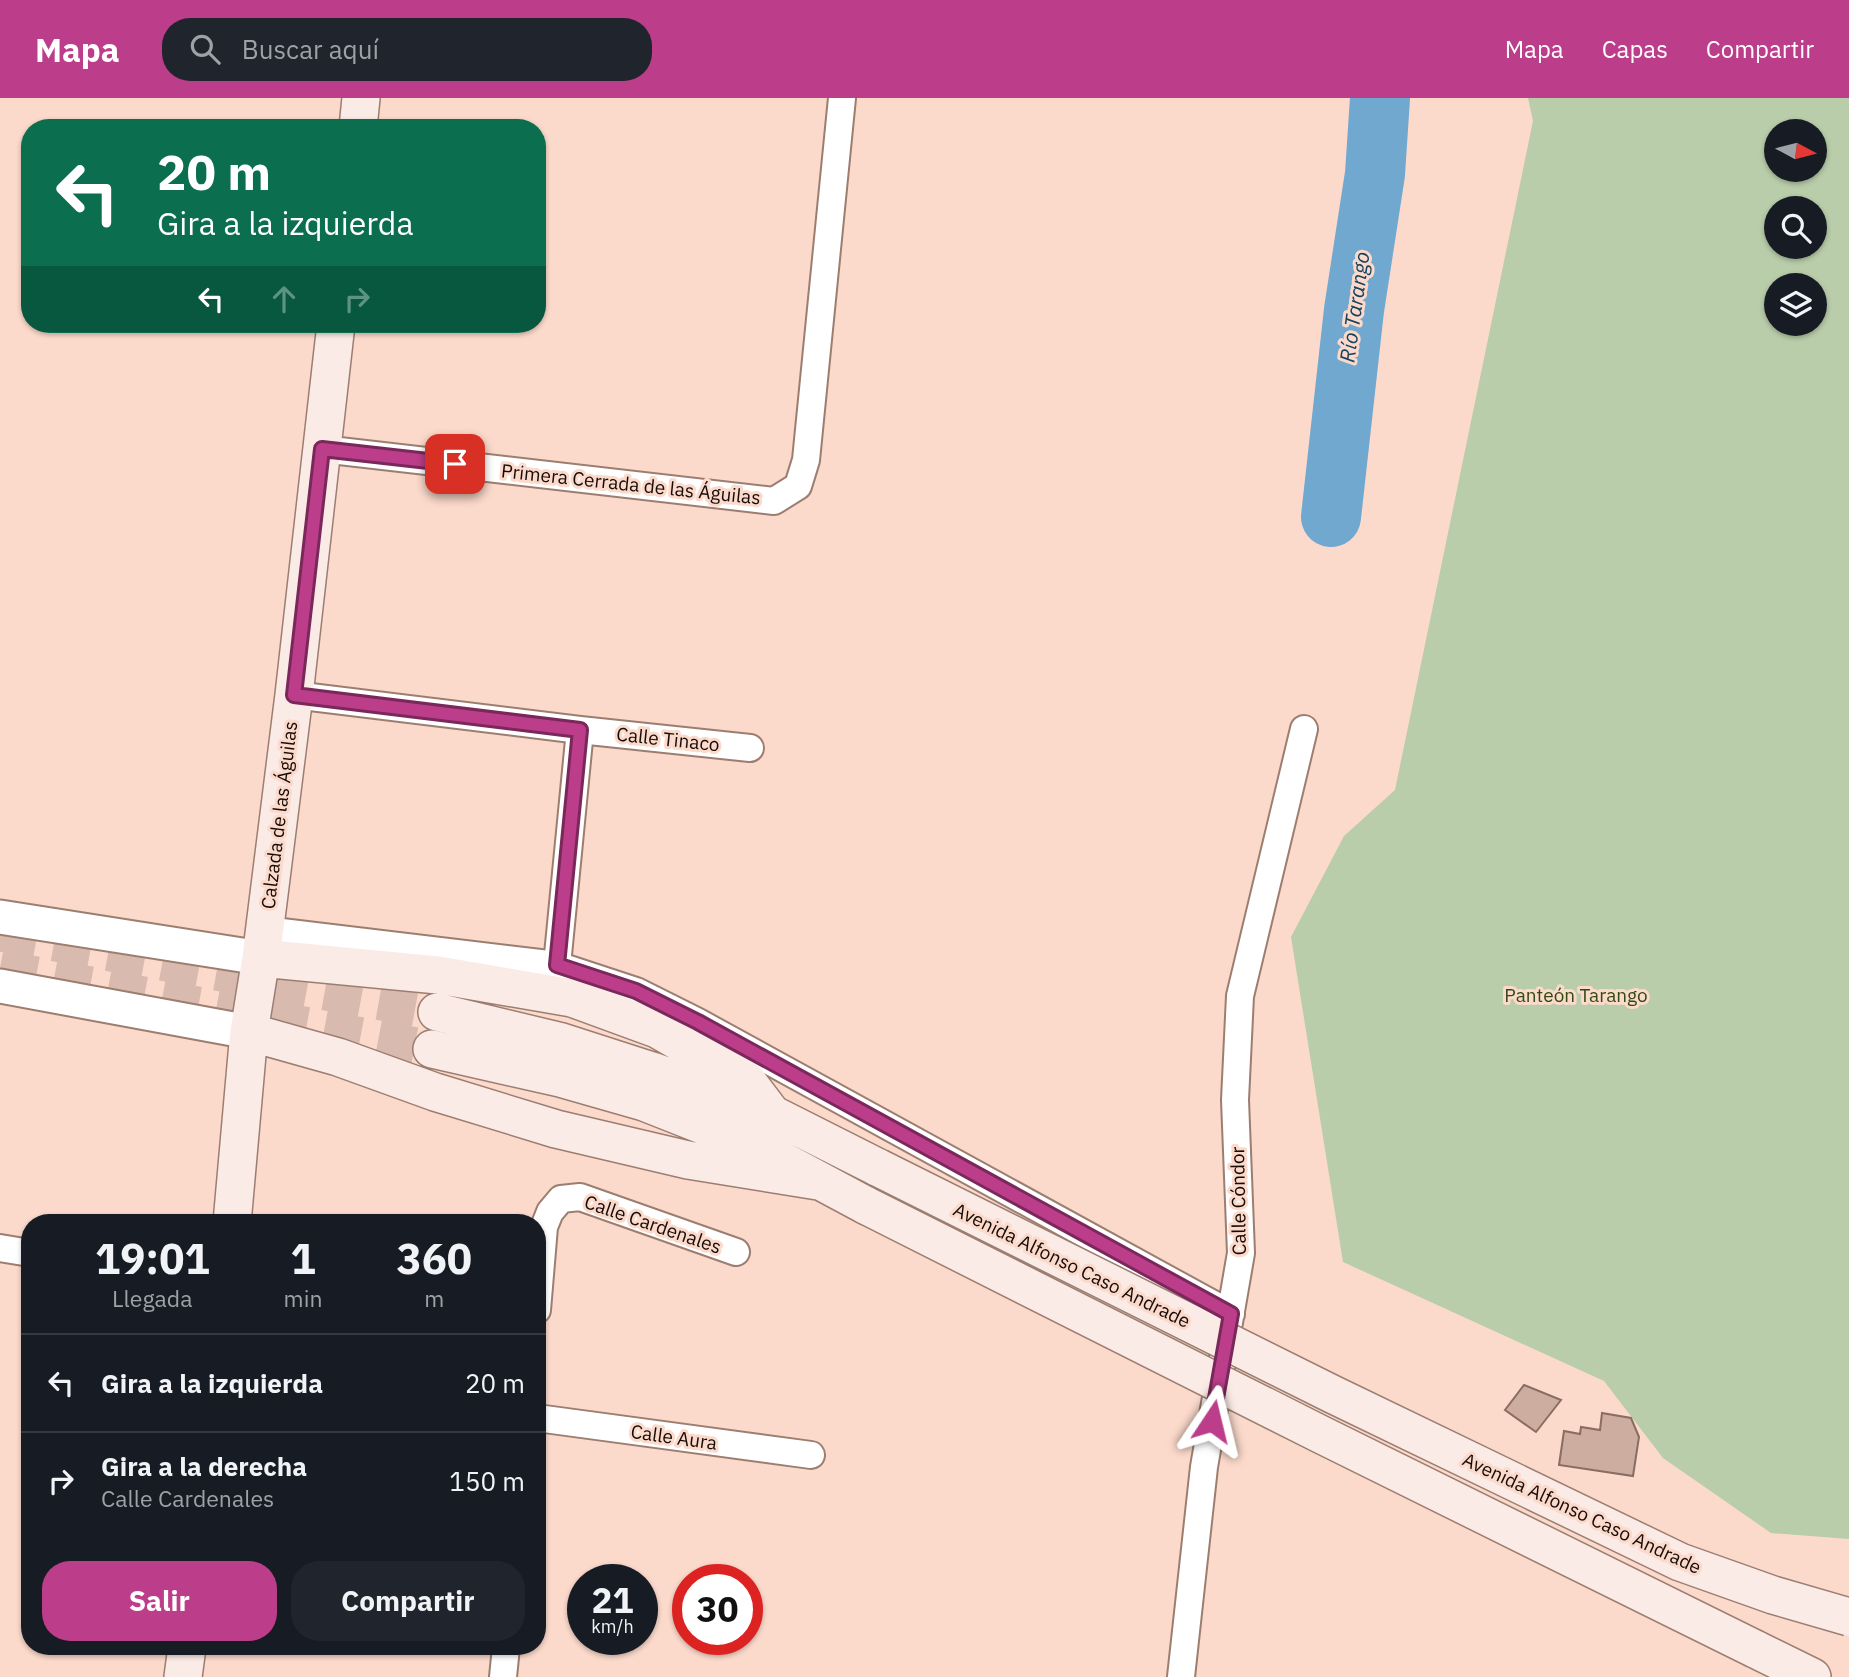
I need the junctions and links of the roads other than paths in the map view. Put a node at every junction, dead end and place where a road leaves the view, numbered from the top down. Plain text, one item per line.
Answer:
1 (361, 98) edge
2 (842, 98) edge
3 (359, 119) edge
4 (335, 333) edge
5 (322, 449) junction
6 (294, 695) junction
7 (580, 730) junction
8 (1304, 730) dead end
9 (750, 748) dead end
10 (0, 917) edge
11 (263, 944) junction
12 (557, 965) junction
13 (0, 986) edge
14 (437, 1012) tunnel mouth
15 (250, 1032) junction
16 (432, 1049) tunnel mouth
17 (772, 1114) junction
18 (818, 1181) junction
19 (233, 1214) edge
20 (546, 1222) edge
21 (0, 1248) edge
22 (21, 1252) edge
23 (736, 1252) dead end
24 (1231, 1314) junction
25 (546, 1419) edge
26 (811, 1455) dead end
27 (1849, 1616) edge
28 (186, 1655) edge
29 (505, 1655) edge
30 (183, 1677) edge
31 (503, 1677) edge
32 (1181, 1677) edge
33 (1812, 1677) edge

1 - 3 main road
2 - 5 street, Primera Cerrada de las Águilas
4 - 5 main road, Calzada de las Águilas
5 - 6 main road, Calzada de las Águilas
6 - 7 street, Calle Tinaco
6 - 11 main road, Calzada de las Águilas
7 - 9 street, Calle Tinaco
7 - 12 street
8 - 24 street, Calle Cóndor
10 - 11 street
11 - 12 street, Avenida Alfonso Caso Andrade
11 - 15 main road, Calzada de las Águilas
11 - 17 main road
12 - 24 street, Avenida Alfonso Caso Andrade
13 - 15 street
14 - 17 main road, Avenida Alfonso Caso Andrade
15 - 18 main road
15 - 19 main road, Calzada de las Águilas
16 - 18 main road, Avenida Alfonso Caso Andrade
17 - 27 main road, Avenida Alfonso Caso Andrade, bridge
18 - 33 main road, Avenida Alfonso Caso Andrade, bridge
20 - 23 street, Calle Cardenales
21 - 22 street
24 - 32 street, Calle Cóndor
25 - 26 street, Calle Aura
28 - 30 main road
29 - 31 street

